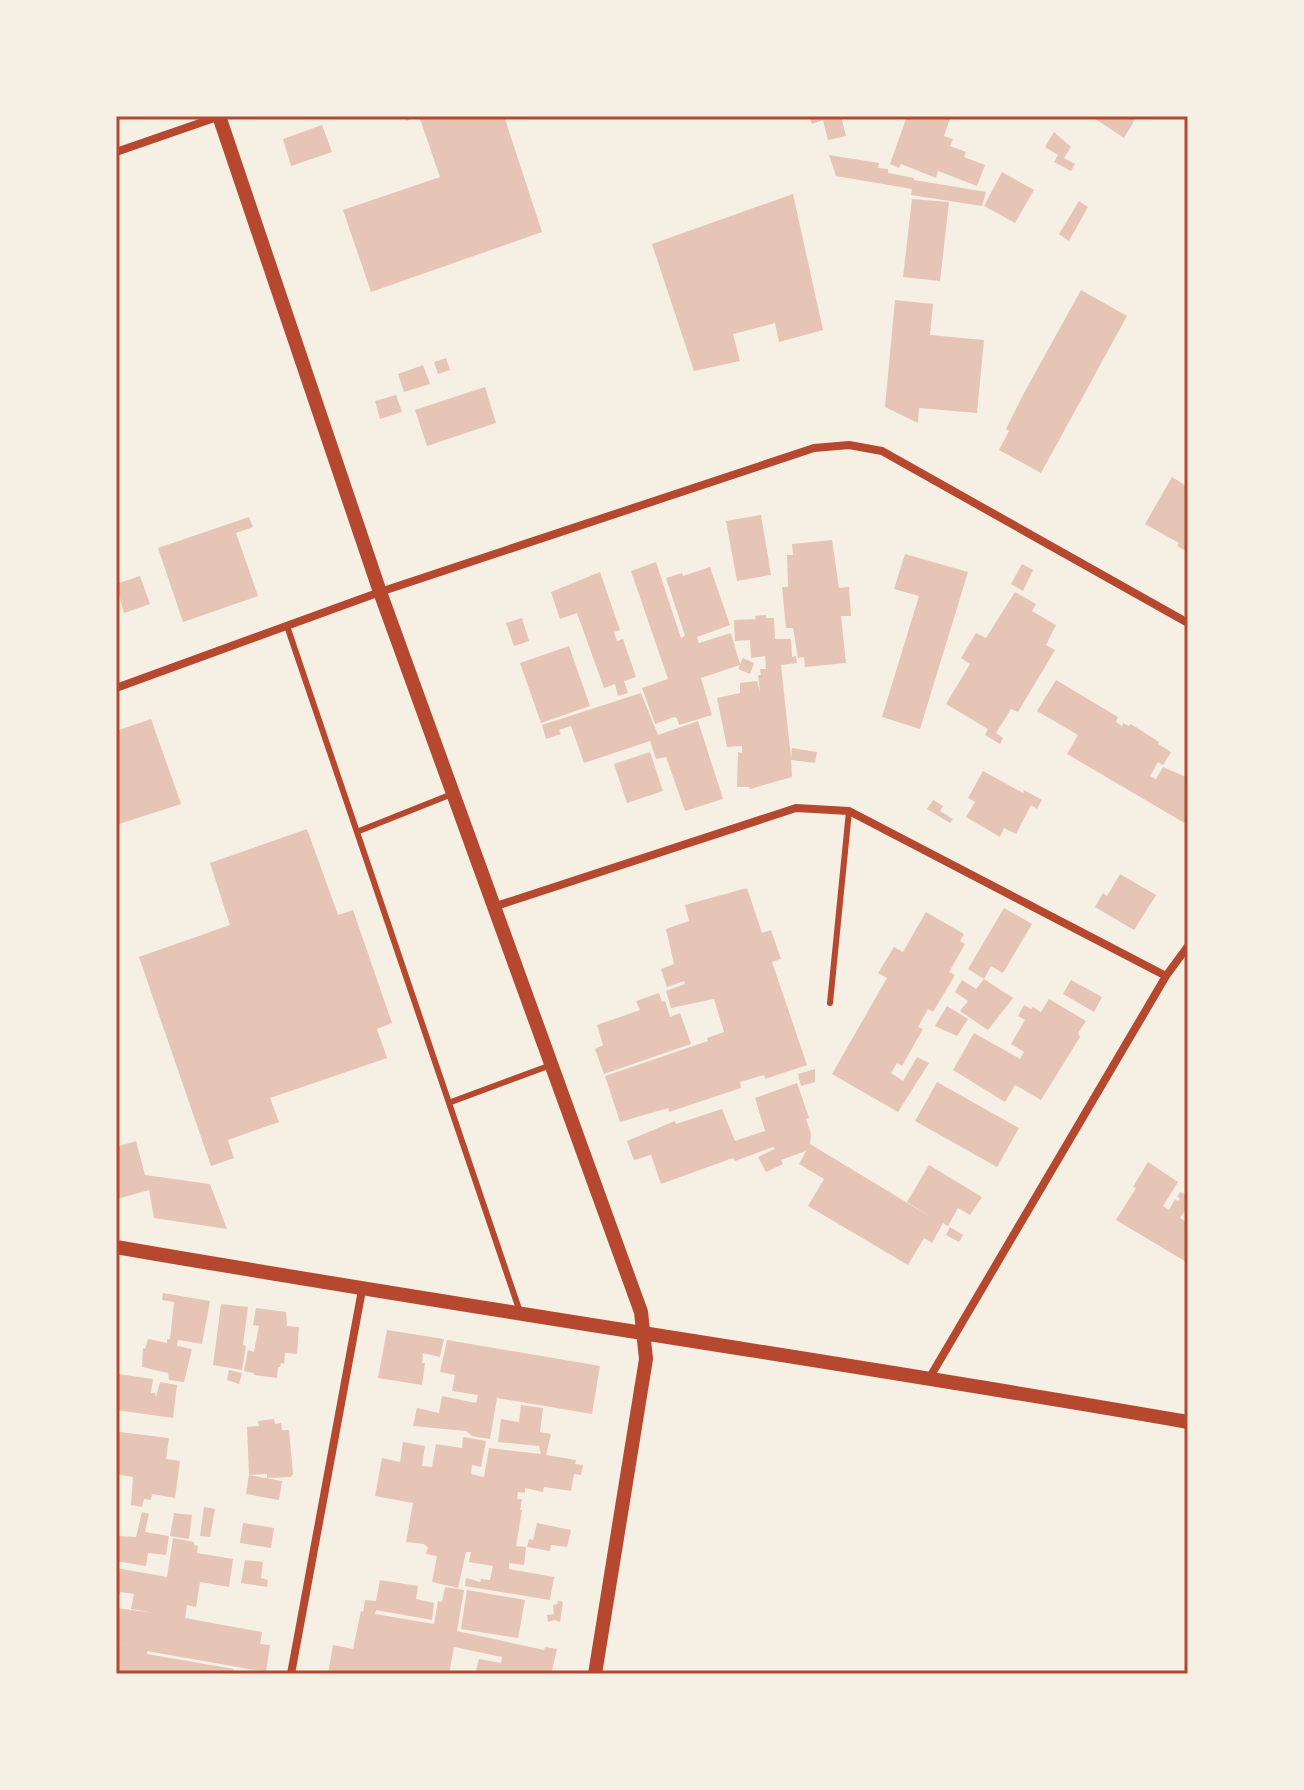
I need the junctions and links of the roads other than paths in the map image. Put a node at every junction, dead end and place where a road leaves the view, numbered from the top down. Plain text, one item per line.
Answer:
1 (219, 116) edge
2 (116, 152) edge
3 (380, 592) junction
4 (1188, 623) edge
5 (287, 626) junction
6 (116, 688) edge
7 (453, 794) junction
8 (849, 811) junction
9 (359, 831) junction
10 (493, 907) junction
11 (1188, 946) edge
12 (1166, 976) junction
13 (830, 1003) dead end
14 (551, 1065) junction
15 (451, 1102) junction
16 (116, 1247) edge
17 (362, 1290) junction
18 (521, 1314) junction
19 (645, 1334) junction
20 (930, 1377) junction
21 (1188, 1422) edge
22 (291, 1674) edge
23 (595, 1674) edge

1 - 2 street
1 - 3 street
3 - 4 street
3 - 5 street
3 - 7 street
5 - 6 street
5 - 9 lane
7 - 9 lane
7 - 10 street
8 - 10 street
8 - 12 street
8 - 13 lane
9 - 15 lane
10 - 14 street
11 - 12 street
12 - 20 street
14 - 15 lane
14 - 19 street
15 - 18 lane
16 - 17 street
17 - 18 street
17 - 22 street
18 - 19 street
19 - 20 street
19 - 23 street
20 - 21 street

